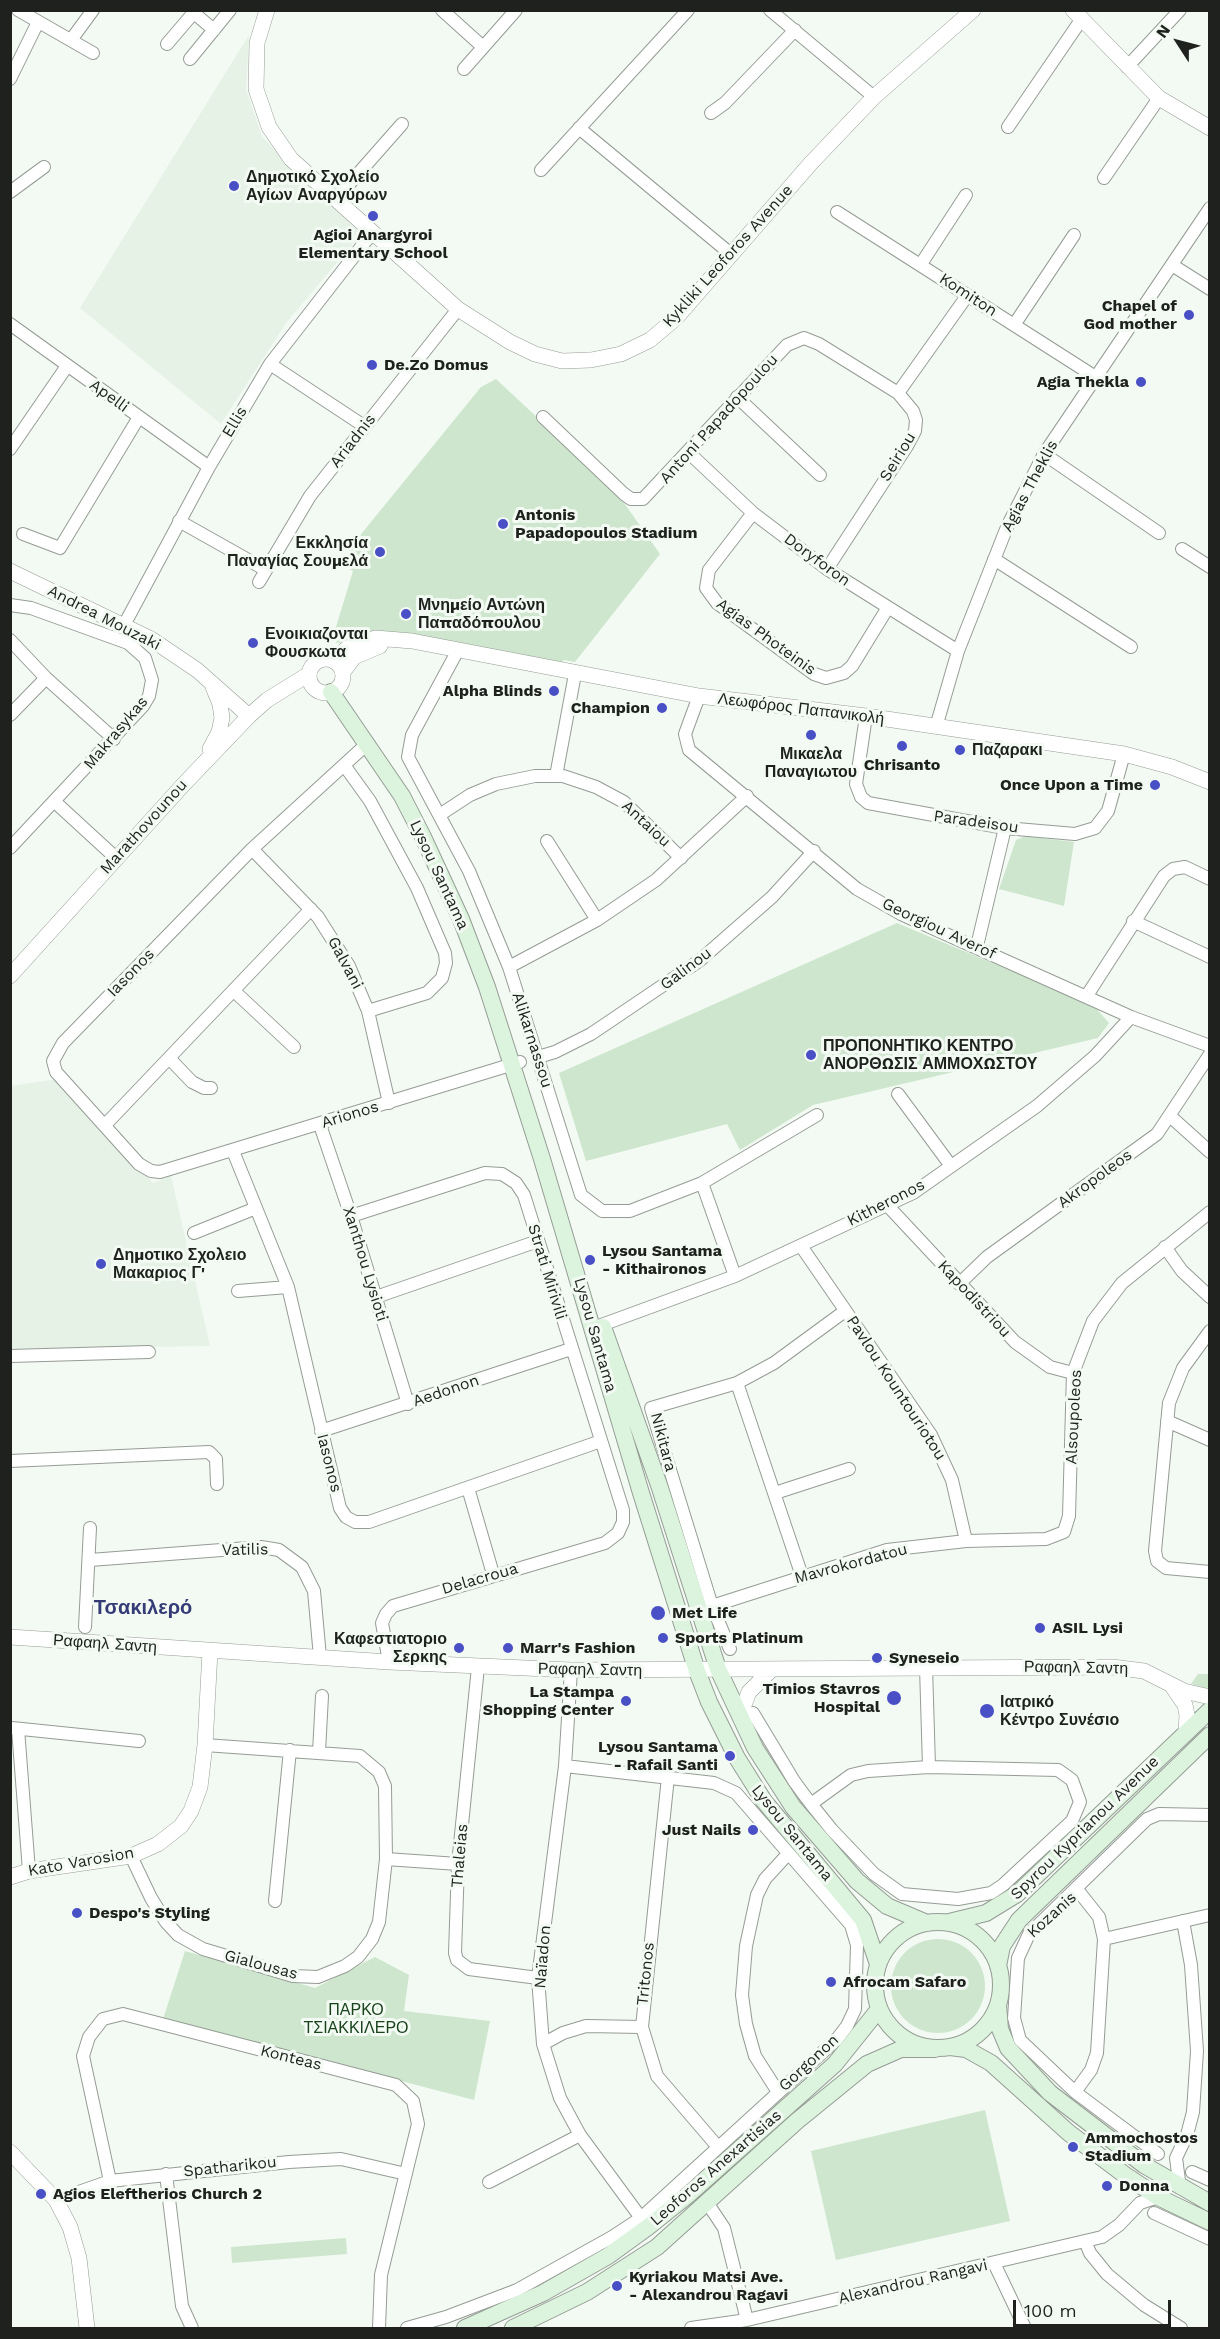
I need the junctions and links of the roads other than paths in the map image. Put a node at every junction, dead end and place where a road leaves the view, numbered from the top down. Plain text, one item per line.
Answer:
1 (18, 10) edge
2 (93, 10) edge
3 (230, 10) edge
4 (267, 10) edge
5 (442, 10) edge
6 (516, 10) edge
7 (688, 10) edge
8 (770, 10) edge
9 (973, 10) edge
10 (1180, 10) edge
11 (195, 12) edge
12 (1077, 15) edge
13 (38, 22) junction
14 (214, 30) junction
15 (795, 30) junction
16 (71, 40) junction
17 (167, 44) dead end
18 (483, 47) junction
19 (93, 53) dead end
20 (190, 59) dead end
21 (1127, 67) junction
22 (464, 69) dead end
23 (10, 79) edge
24 (874, 97) junction
25 (1159, 98) junction
26 (711, 113) dead end
27 (402, 124) dead end
28 (1008, 127) dead end
29 (579, 128) junction
30 (1209, 128) edge
31 (44, 167) dead end
32 (541, 170) dead end
33 (1104, 178) dead end
34 (13, 186) edge
35 (966, 195) dead end
36 (335, 200) junction
37 (1209, 208) edge
38 (837, 212) dead end
39 (372, 233) junction
40 (1074, 235) dead end
41 (732, 255) junction
42 (921, 264) junction
43 (1172, 266) junction
44 (1209, 289) edge
45 (967, 296) junction
46 (458, 309) junction
47 (10, 324) edge
48 (1014, 325) junction
49 (819, 344) joint
50 (270, 364) junction
51 (67, 366) junction
52 (1097, 378) junction
53 (898, 393) junction
54 (737, 398) junction
55 (139, 417) junction
56 (543, 417) dead end
57 (364, 426) junction
58 (11, 446) edge
59 (688, 452) junction
60 (1044, 454) junction
61 (209, 467) junction
62 (820, 475) dead end
63 (753, 513) junction
64 (179, 521) junction
65 (1159, 533) dead end
66 (24, 534) dead end
67 (1182, 549) dead end
68 (994, 558) junction
69 (1209, 567) edge
70 (827, 569) junction
71 (266, 570) junction
72 (10, 571) edge
73 (259, 582) dead end
74 (10, 605) edge
75 (887, 609) junction
76 (123, 627) junction
77 (10, 640) edge
78 (1131, 647) dead end
79 (458, 650) junction
80 (958, 651) junction
81 (309, 674) junction
82 (575, 674) junction
83 (46, 678) junction
84 (333, 680) junction
85 (210, 682) junction
86 (286, 688) junction
87 (699, 696) junction
88 (10, 715) edge
89 (249, 716) junction
90 (866, 716) junction
91 (936, 727) junction
92 (114, 739) junction
93 (368, 744) junction
94 (1124, 754) junction
95 (344, 765) junction
96 (196, 771) junction
97 (556, 776) junction
98 (1208, 779) edge
99 (747, 796) junction
100 (55, 802) junction
101 (441, 814) junction
102 (1005, 828) junction
103 (547, 841) dead end
104 (10, 848) edge
105 (252, 849) junction
106 (814, 851) junction
107 (116, 858) junction
108 (681, 858) junction
109 (1209, 879) edge
110 (311, 909) junction
111 (597, 920) junction
112 (1133, 921) junction
113 (977, 946) junction
114 (1209, 957) edge
115 (508, 968) junction
116 (10, 976) edge
117 (234, 991) junction
118 (1086, 997) junction
119 (368, 1011) junction
120 (1131, 1017) junction
121 (1209, 1046) edge
122 (294, 1047) dead end
123 (1209, 1054) edge
124 (538, 1057) junction
125 (169, 1058) junction
126 (516, 1064) junction
127 (211, 1088) dead end
128 (898, 1094) dead end
129 (389, 1103) junction
130 (817, 1115) dead end
131 (1170, 1116) junction
132 (105, 1125) junction
133 (320, 1125) junction
134 (233, 1151) junction
135 (1209, 1152) edge
136 (951, 1166) junction
137 (180, 1168) joint
138 (702, 1183) junction
139 (888, 1206) junction
140 (256, 1208) junction
141 (1209, 1212) edge
142 (351, 1216) junction
143 (194, 1233) dead end
144 (538, 1241) junction
145 (801, 1246) junction
146 (1165, 1247) junction
147 (735, 1276) junction
148 (959, 1284) junction
149 (288, 1287) junction
150 (238, 1291) dead end
151 (376, 1297) junction
152 (1209, 1297) edge
153 (845, 1311) junction
154 (597, 1327) junction
155 (1209, 1331) edge
156 (571, 1349) junction
157 (149, 1352) dead end
158 (10, 1356) edge
159 (1073, 1373) junction
160 (737, 1383) junction
161 (408, 1404) junction
162 (1167, 1421) junction
163 (321, 1431) junction
164 (1209, 1440) edge
165 (601, 1441) junction
166 (10, 1461) edge
167 (849, 1469) dead end
168 (217, 1484) dead end
169 (468, 1488) junction
170 (775, 1493) junction
171 (90, 1528) dead end
172 (620, 1528) joint
173 (1064, 1532) joint
174 (966, 1541) junction
175 (90, 1560) junction
176 (1209, 1572) edge
177 (493, 1574) junction
178 (802, 1576) junction
179 (712, 1606) junction
180 (84, 1628) dead end
181 (10, 1637) edge
182 (730, 1649) dead end
183 (210, 1651) junction
184 (320, 1657) junction
185 (388, 1662) junction
186 (478, 1667) junction
187 (926, 1667) junction
188 (718, 1669) junction
189 (572, 1670) junction
190 (771, 1670) junction
191 (697, 1671) junction
192 (1168, 1682) junction
193 (322, 1696) dead end
194 (1209, 1697) edge
195 (1209, 1710) edge
196 (753, 1713) dead end
197 (14, 1729) edge
198 (745, 1729) junction
199 (1186, 1732) junction
200 (1209, 1735) edge
201 (139, 1741) dead end
202 (205, 1745) junction
203 (291, 1750) junction
204 (319, 1752) junction
205 (566, 1767) junction
206 (929, 1767) junction
207 (668, 1777) junction
208 (811, 1804) junction
209 (10, 1811) edge
210 (25, 1811) junction
211 (1209, 1815) edge
212 (131, 1856) junction
213 (788, 1856) junction
214 (386, 1859) junction
215 (458, 1864) junction
216 (29, 1871) junction
217 (10, 1877) edge
218 (1076, 1888) junction
219 (275, 1901) dead end
220 (1209, 1916) edge
221 (1183, 1921) junction
222 (927, 1923) junction
223 (948, 1923) junction
224 (1104, 1939) junction
225 (878, 1964) junction
226 (998, 1966) junction
227 (538, 1978) junction
228 (998, 2004) junction
229 (879, 2009) junction
230 (642, 2027) junction
231 (543, 2044) junction
232 (943, 2048) junction
233 (778, 2092) junction
234 (1075, 2092) junction
235 (580, 2135) junction
236 (718, 2147) junction
237 (10, 2152) edge
238 (1158, 2154) dead end
239 (1176, 2158) junction
240 (1144, 2165) junction
241 (1192, 2172) dead end
242 (166, 2174) junction
243 (406, 2174) junction
244 (1130, 2179) junction
245 (1209, 2180) edge
246 (110, 2181) junction
247 (489, 2182) dead end
248 (1180, 2188) junction
249 (56, 2200) junction
250 (1209, 2203) edge
251 (708, 2204) junction
252 (1156, 2205) junction
253 (1127, 2216) junction
254 (641, 2218) junction
255 (1209, 2222) edge
256 (1209, 2239) edge
257 (1085, 2241) junction
258 (994, 2263) junction
259 (747, 2320) junction
260 (85, 2325) edge
261 (192, 2328) edge
262 (379, 2328) edge
263 (406, 2328) edge
264 (465, 2328) edge
265 (513, 2328) edge
266 (691, 2328) edge
267 (1022, 2328) edge
268 (1181, 2328) edge

1 - 13 street
2 - 16 street
3 - 14 street
4 - 36 street, Kykliki Leoforos Avenue
5 - 18 street
6 - 18 street
7 - 29 street
8 - 15 street
9 - 24 street, Kykliki Leoforos Avenue
10 - 21 street
11 - 14 street
11 - 17 street
12 - 21 street
12 - 28 street
13 - 16 street
13 - 23 street
14 - 20 street
15 - 24 street
15 - 26 street
16 - 19 street
18 - 22 street
21 - 25 street
24 - 41 street, Kykliki Leoforos Avenue
25 - 30 street
25 - 33 street
27 - 36 street
29 - 32 street
29 - 41 street
31 - 34 street
35 - 42 street
36 - 39 street, Kykliki Leoforos Avenue
37 - 43 street, Agias Theklis
38 - 42 street, Komiton
39 - 46 street, Kykliki Leoforos Avenue
39 - 50 street, Ellis
40 - 48 street
41 - 46 street, Kykliki Leoforos Avenue
42 - 45 street, Komiton
43 - 44 street
43 - 52 street, Agias Theklis
45 - 48 street, Komiton
45 - 53 street
46 - 57 street, Ariadnis
47 - 51 street, Apelli
48 - 52 street, Komiton
49 - 53 street, Seiriou
49 - 54 street, Antoni Papadopoulou
50 - 57 street
50 - 61 street, Ellis
51 - 55 street, Apelli
51 - 58 street
52 - 60 street, Agias Theklis
53 - 70 street, Seiriou
54 - 59 street, Antoni Papadopoulou
54 - 62 street
55 - 61 street, Apelli
55 - 66 street
56 - 59 street, Antoni Papadopoulou
57 - 71 street, Ariadnis
59 - 63 street, Doryforon
60 - 65 street
60 - 68 street, Agias Theklis
61 - 64 street, Ellis
63 - 70 street, Doryforon
63 - 75 street, Agias Photeinis
64 - 71 street
64 - 76 street, Ellis
67 - 69 street
68 - 78 street
68 - 80 street, Agias Theklis
70 - 75 street, Doryforon
71 - 73 street, Ariadnis
72 - 76 street, Andrea Mouzaki
74 - 92 street, Makrasykas
75 - 80 street, Doryforon
76 - 85 street, Andrea Mouzaki
77 - 83 street
79 - 82 street, Λεωφόρος Παπανικολή
79 - 84 street, Λεωφόρος Παπανικολή
79 - 101 street, Alikarnassou
80 - 91 street, Agias Theklis
81 - 84 street
81 - 84 street, Λεωφόρος Παπανικολή
81 - 86 street, Marathovounou
82 - 87 street, Λεωφόρος Παπανικολή
82 - 97 street
83 - 88 street
83 - 92 street
84 - 86 street
84 - 93 main road, Lysou Santama
84 - 126 main road, Lysou Santama
85 - 89 street, Andrea Mouzaki
85 - 96 street
86 - 89 street, Marathovounou
87 - 90 street, Λεωφόρος Παπανικολή
87 - 99 street, Georgiou Averof
89 - 96 street, Marathovounou
90 - 91 street, Λεωφόρος Παπανικολή
90 - 102 street, Paradeisou
91 - 94 street, Λεωφόρος Παπανικολή
92 - 100 street, Makrasykas
93 - 95 street, Iasonos
93 - 126 main road, Lysou Santama
94 - 98 street, Λεωφόρος Παπανικολή
94 - 102 street, Paradeisou
95 - 105 street, Iasonos
95 - 119 street
96 - 107 street, Marathovounou
97 - 101 street, Antaiou
97 - 108 street, Antaiou
99 - 106 street, Georgiou Averof
99 - 108 street
100 - 104 street, Makrasykas
100 - 107 street
101 - 115 street, Alikarnassou
102 - 113 street
103 - 111 street
105 - 110 street, Galvani
105 - 132 street, Iasonos
106 - 113 street, Georgiou Averof
106 - 124 street, Galinou
107 - 116 street, Marathovounou
108 - 111 street
109 - 112 street
110 - 117 street
110 - 119 street, Galvani
111 - 115 street
112 - 114 street
112 - 118 street
113 - 118 street, Georgiou Averof
115 - 124 street, Alikarnassou
117 - 122 street
117 - 125 street
118 - 120 street, Georgiou Averof
119 - 129 street, Galvani
120 - 121 street, Georgiou Averof
120 - 136 street, Kitheronos
123 - 131 street, Akropoleos
124 - 138 street, Alikarnassou
125 - 127 street
125 - 132 street
126 - 129 street, Arionos
126 - 154 main road, Lysou Santama
128 - 136 street
129 - 133 street, Arionos
130 - 138 street, Alikarnassou
131 - 135 street
131 - 148 street, Akropoleos
132 - 137 street, Iasonos
133 - 134 street, Arionos
133 - 142 street, Xanthou Lysioti
134 - 137 street, Arionos
134 - 140 street, Iasonos
136 - 139 street, Kitheronos
138 - 147 street
139 - 145 street, Kitheronos
139 - 148 street, Kapodistriou
140 - 143 street
140 - 149 street, Iasonos
141 - 146 street, Alsoupoleos
142 - 144 street, Strati Mirivili
142 - 151 street, Xanthou Lysioti
144 - 151 street
144 - 156 street, Strati Mirivili
145 - 147 street, Kitheronos
145 - 153 street, Pavlou Kountouriotou
146 - 152 street
146 - 159 street, Alsoupoleos
147 - 154 street, Kitheronos
148 - 159 street, Kapodistriou
149 - 150 street
149 - 163 street, Iasonos
151 - 161 street, Xanthou Lysioti
153 - 160 street, Nikitara
153 - 174 street, Pavlou Kountouriotou
154 - 188 main road, Lysou Santama
154 - 191 main road, Lysou Santama
155 - 162 street
156 - 161 street, Aedonon
156 - 165 street, Strati Mirivili
157 - 158 street
159 - 173 street, Alsoupoleos
160 - 170 street
160 - 179 street, Nikitara
161 - 163 street, Aedonon
162 - 164 street
162 - 176 street
163 - 169 street, Iasonos
165 - 169 street, Iasonos
165 - 172 street, Strati Mirivili
166 - 168 street
167 - 170 street
169 - 177 street
170 - 178 street
171 - 175 street
172 - 177 street, Delacroua
173 - 174 street, Mavrokordatou
174 - 178 street, Mavrokordatou
175 - 180 street
175 - 184 street, Vatilis
177 - 185 street, Delacroua
178 - 179 street, Mavrokordatou
179 - 182 street, Nikitara
181 - 183 street, Ραφαηλ Σαντη
183 - 184 street, Ραφαηλ Σαντη
183 - 202 street, Kato Varosion
184 - 185 street, Ραφαηλ Σαντη
185 - 186 street, Ραφαηλ Σαντη
186 - 189 street, Ραφαηλ Σαντη
186 - 215 street, Thaleias
187 - 190 street, Ραφαηλ Σαντη
187 - 192 street, Ραφαηλ Σαντη
187 - 206 street
188 - 190 street, Ραφαηλ Σαντη
188 - 191 street, Ραφαηλ Σαντη
188 - 198 main road, Lysou Santama
189 - 191 street, Ραφαηλ Σαντη
189 - 205 street, Naïadon
190 - 198 street
191 - 225 main road, Lysou Santama
192 - 194 street, Ραφαηλ Σαντη
192 - 199 street
193 - 204 street
195 - 199 main road, Spyrou Kyprianou Avenue
196 - 208 street
197 - 201 street
197 - 210 street
198 - 222 main road, Lysou Santama
199 - 223 main road, Spyrou Kyprianou Avenue
200 - 226 main road, Spyrou Kyprianou Avenue
202 - 203 street, Gialousas
202 - 212 street, Kato Varosion
203 - 204 street, Gialousas
203 - 219 street
204 - 214 street, Gialousas
205 - 207 street
205 - 227 street, Naïadon
206 - 208 street
206 - 208 street
207 - 213 street, Gorgonon
207 - 230 street, Tritonos
209 - 210 street
210 - 216 street
211 - 218 street
212 - 214 street, Gialousas
212 - 216 street, Kato Varosion
213 - 233 street
213 - 233 street, Gorgonon
214 - 215 street
215 - 227 street, Thaleias
216 - 217 street, Kato Varosion
218 - 224 street, Kozanis
218 - 234 street, Kozanis
220 - 221 street
221 - 224 street
221 - 239 street
222 - 223 main road
222 - 225 main road
223 - 226 main road
224 - 234 street, Kozanis
225 - 229 main road
226 - 228 main road
227 - 231 street, Naïadon
228 - 232 main road
228 - 240 main road
229 - 232 main road
229 - 264 main road, Leoforos Anexartisias
230 - 231 street
230 - 236 street, Tritonos
231 - 235 street, Naïadon
232 - 244 main road
232 - 251 main road, Leoforos Anexartisias
233 - 236 street, Gorgonon
234 - 238 street
235 - 247 street
235 - 254 street, Naïadon
236 - 254 street, Gorgonon
237 - 249 street
239 - 240 street
239 - 248 street
240 - 248 main road
241 - 245 street
242 - 243 street, Spatharikou
242 - 246 street, Spatharikou
242 - 261 street
243 - 246 street, Konteas
243 - 262 street, Konteas
244 - 252 main road
244 - 253 street
246 - 249 street, Spatharikou
248 - 250 main road
249 - 260 street
251 - 259 street
251 - 265 main road, Leoforos Anexartisias
252 - 253 street, Alexandrou Rangavi
252 - 255 main road
252 - 256 street
253 - 257 street, Alexandrou Rangavi
254 - 263 street, Gorgonon
257 - 258 street, Alexandrou Rangavi
257 - 268 street
258 - 259 street, Alexandrou Rangavi
258 - 267 street
259 - 266 street, Alexandrou Rangavi

